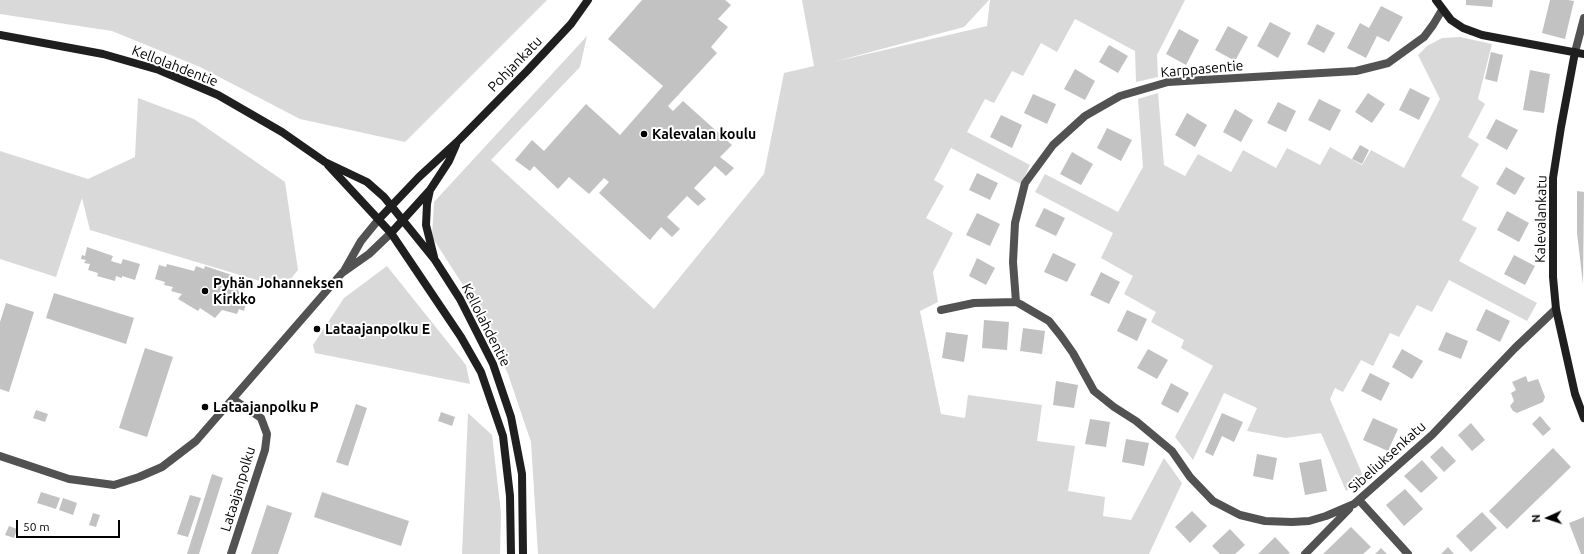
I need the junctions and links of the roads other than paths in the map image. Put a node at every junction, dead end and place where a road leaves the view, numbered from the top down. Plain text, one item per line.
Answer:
1 (588, 0) edge
2 (1436, 0) edge
3 (1442, 10) junction
4 (1584, 18) edge
5 (0, 35) edge
6 (1576, 52) junction
7 (1584, 54) edge
8 (457, 142) junction
9 (325, 162) junction
10 (430, 190) junction
11 (392, 206) junction
12 (379, 219) junction
13 (402, 220) junction
14 (391, 233) junction
15 (435, 260) junction
16 (342, 273) junction
17 (1016, 302) junction
18 (1556, 309) junction
19 (941, 310) dead end
20 (233, 399) junction
21 (1584, 418) edge
22 (0, 456) edge
23 (1356, 502) junction
24 (231, 554) edge
25 (511, 554) edge
26 (523, 554) edge
27 (1305, 554) edge
28 (1408, 554) edge

1 - 8 main road, Pohjankatu
2 - 3 main road
3 - 6 main road
3 - 17 street, Karppasentie
4 - 6 street, Kalevalankatu
5 - 9 main road, Kellolahdentie
6 - 7 main road
6 - 18 main road, Kalevalankatu
8 - 10 main road, Pohjankatu
8 - 11 main road, Pohjankatu
9 - 11 main road, Kellolahdentie
9 - 12 main road, Kellolahdentie
10 - 13 main road, Pohjankatu
10 - 15 main road
11 - 12 main road, Pohjankatu
11 - 13 main road, Kellolahdentie
12 - 14 main road, Kellolahdentie
12 - 16 street
13 - 14 main road, Pohjankatu
13 - 15 main road, Kellolahdentie
14 - 16 street
14 - 25 main road, Kellolahdentie
15 - 26 main road, Kellolahdentie
16 - 20 street
17 - 19 street
17 - 23 street, Sibeliuksenkatu
18 - 21 main road, Kalevalankatu
18 - 23 street, Sibeliuksenkatu
20 - 22 street
20 - 24 street, Lataajanpolku
23 - 27 street
23 - 28 street

